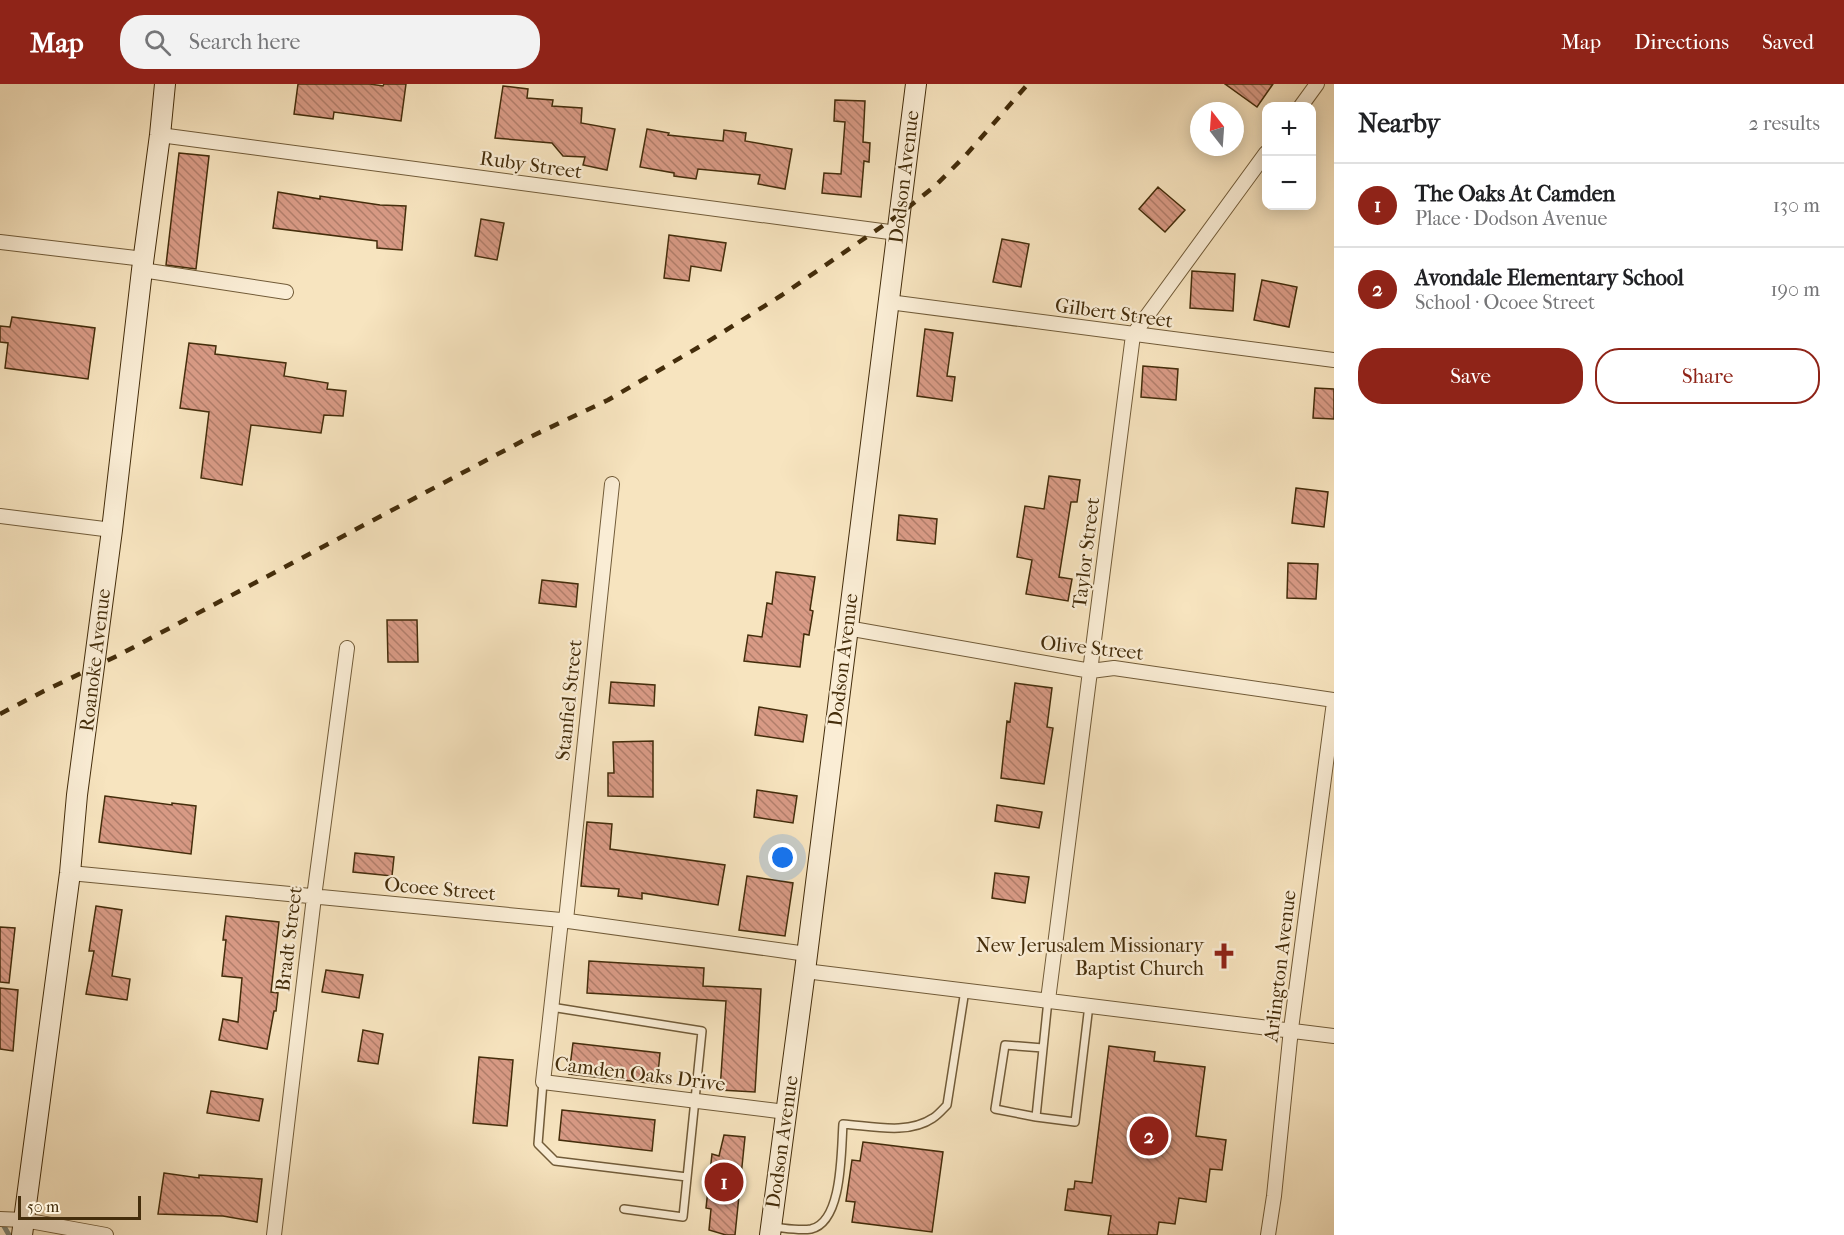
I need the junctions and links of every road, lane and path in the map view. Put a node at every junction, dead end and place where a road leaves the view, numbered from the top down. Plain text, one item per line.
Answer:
1 (165, 84) edge
2 (916, 84) edge
3 (1317, 84) edge
4 (1304, 102) edge
5 (160, 135) junction
6 (1264, 156) edge
7 (897, 233) junction
8 (0, 242) edge
9 (143, 264) junction
10 (286, 292) dead end
11 (889, 302) junction
12 (1133, 335) junction
13 (1334, 360) edge
14 (612, 484) dead end
15 (0, 516) edge
16 (112, 530) junction
17 (847, 628) junction
18 (348, 648) dead end
19 (1091, 671) junction
20 (1334, 701) edge
21 (70, 873) junction
22 (314, 897) junction
23 (563, 920) junction
24 (806, 962) junction
25 (965, 990) junction
26 (1048, 1000) junction
27 (1089, 1005) junction
28 (550, 1007) junction
29 (1291, 1029) junction
30 (1334, 1036) edge
31 (1043, 1048) junction
32 (543, 1082) junction
33 (695, 1101) junction
34 (786, 1112) junction
35 (1036, 1117) junction
36 (687, 1176) junction
37 (624, 1209) dead end
38 (0, 1219) edge
39 (23, 1228) edge
40 (770, 1231) edge
41 (106, 1235) edge
42 (274, 1235) edge
43 (1268, 1235) edge

1 - 5 street, Roanoke Avenue
2 - 7 street, Dodson Avenue
3 - 4 street
5 - 7 street, Ruby Street
5 - 9 street, Roanoke Avenue
6 - 12 street, Taylor Street
7 - 11 street, Dodson Avenue
8 - 9 street
9 - 10 street
9 - 16 street, Roanoke Avenue
11 - 12 street, Gilbert Street
11 - 17 street, Dodson Avenue
12 - 13 street, Gilbert Street
12 - 19 street, Taylor Street
14 - 23 street, Stanfiel Street
15 - 16 street
16 - 21 street, Roanoke Avenue
17 - 19 street, Olive Street
17 - 24 street, Dodson Avenue
18 - 22 street, Bradt Street
19 - 20 street, Olive Street
19 - 26 street, Taylor Street
20 - 29 street, Arlington Avenue
21 - 22 street, Ocoee Street
21 - 39 street, Roanoke Avenue
22 - 23 street, Ocoee Street
22 - 42 street, Bradt Street
23 - 24 street, Ocoee Street
23 - 28 street, Camden Oaks Drive
24 - 25 street, Ocoee Street
24 - 34 street, Dodson Avenue
25 - 26 street, Ocoee Street
25 - 40 lane
26 - 27 street, Ocoee Street
26 - 31 lane
27 - 29 street, Ocoee Street
27 - 35 lane
28 - 32 street, Camden Oaks Drive
28 - 33 lane
29 - 30 street, Ocoee Street
29 - 43 street, Arlington Avenue
31 - 35 lane
31 - 35 lane
32 - 33 street, Camden Oaks Drive
32 - 36 lane
33 - 34 street, Camden Oaks Drive
33 - 36 lane
34 - 40 street, Dodson Avenue
36 - 37 lane
38 - 39 street
39 - 41 street

